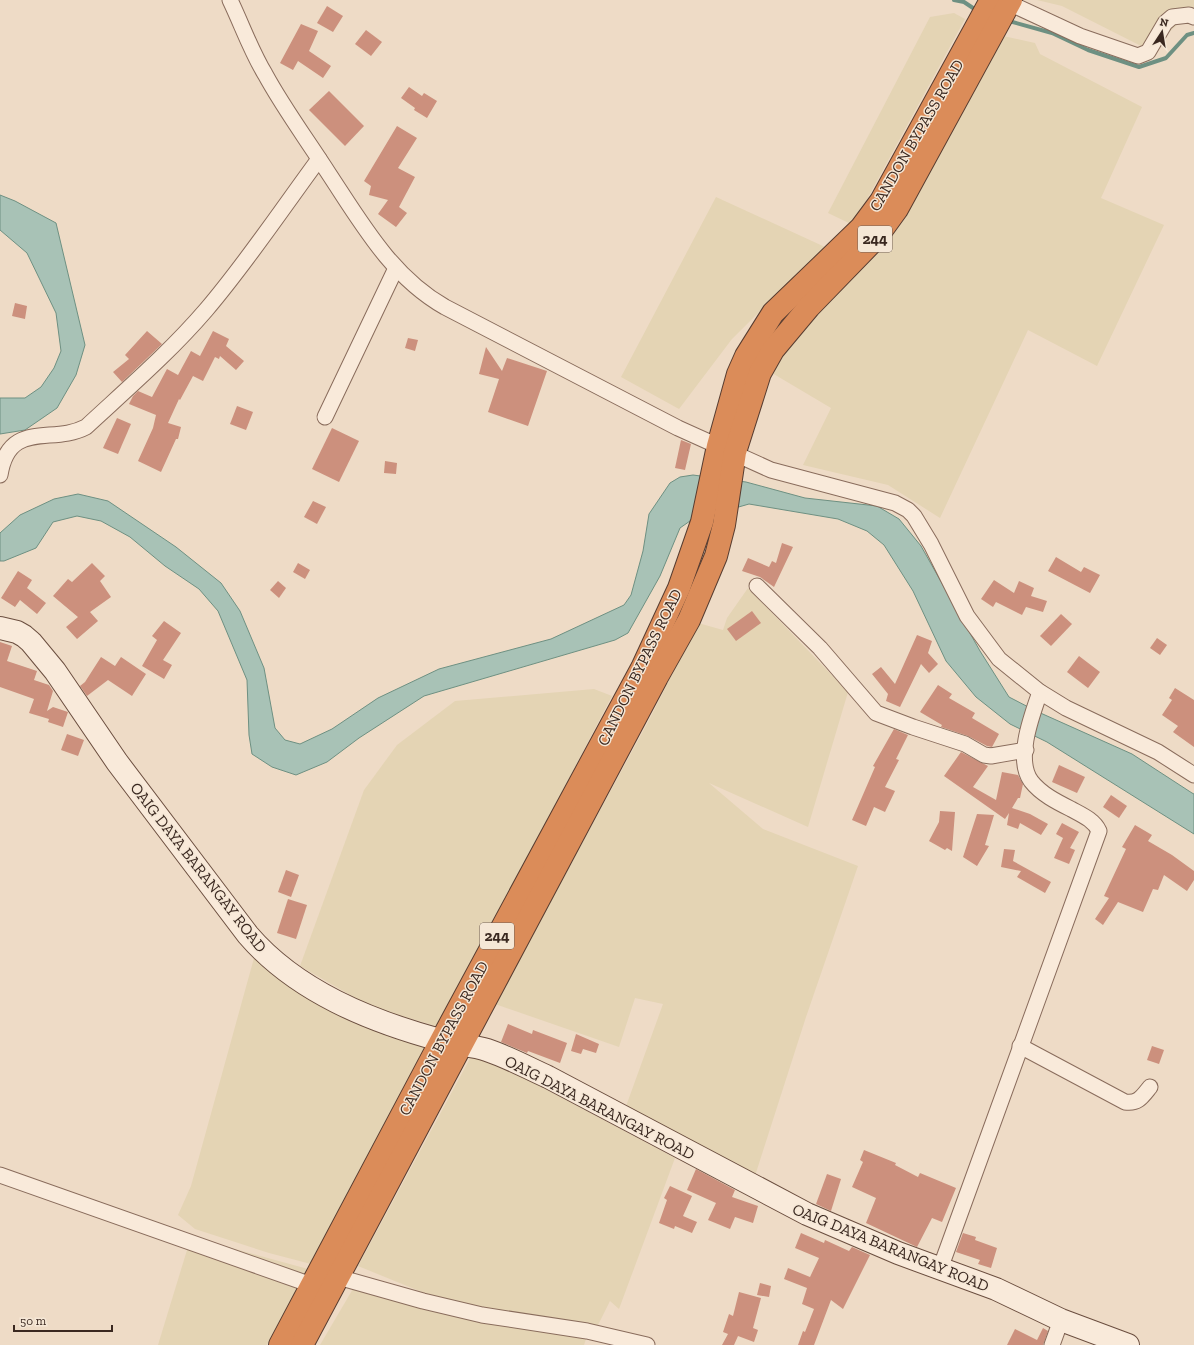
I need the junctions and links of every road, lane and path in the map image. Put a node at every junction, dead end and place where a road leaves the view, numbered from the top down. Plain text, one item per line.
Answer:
1 (230, 0) edge
2 (1004, 1) edge
3 (1194, 17) edge
4 (319, 159) junction
5 (396, 268) junction
6 (324, 417) dead end
7 (725, 457) junction
8 (0, 475) edge
9 (757, 586) dead end
10 (0, 628) edge
11 (1040, 692) junction
12 (1026, 750) junction
13 (1194, 775) edge
14 (441, 1040) junction
15 (462, 1045) junction
16 (1020, 1046) junction
17 (1150, 1086) dead end
18 (0, 1175) edge
19 (940, 1269) junction
20 (327, 1285) junction
21 (1061, 1320) junction
22 (280, 1345) edge
23 (302, 1345) edge
24 (647, 1345) edge
25 (1052, 1345) edge
26 (1128, 1345) edge

1 - 4 street
2 - 3 street
2 - 7 highway, CANDON BYPASS ROAD / 244
4 - 5 street
4 - 8 street
5 - 6 street
5 - 7 street
7 - 11 street
7 - 14 highway, CANDON BYPASS ROAD / 244
7 - 15 highway, CANDON BYPASS ROAD / 244
9 - 12 street
10 - 14 street, OAIG DAYA BARANGAY ROAD
11 - 12 street
11 - 13 street
12 - 16 street
14 - 15 street, OAIG DAYA BARANGAY ROAD
14 - 20 highway, CANDON BYPASS ROAD / 244
15 - 19 street, OAIG DAYA BARANGAY ROAD
15 - 20 highway, CANDON BYPASS ROAD / 244
16 - 17 street
16 - 19 street
18 - 20 street
19 - 21 street, OAIG DAYA BARANGAY ROAD
20 - 22 highway, CANDON BYPASS ROAD / 244
20 - 23 highway, CANDON BYPASS ROAD / 244
20 - 24 street
21 - 25 street
21 - 26 street, OAIG DAYA BARANGAY ROAD

